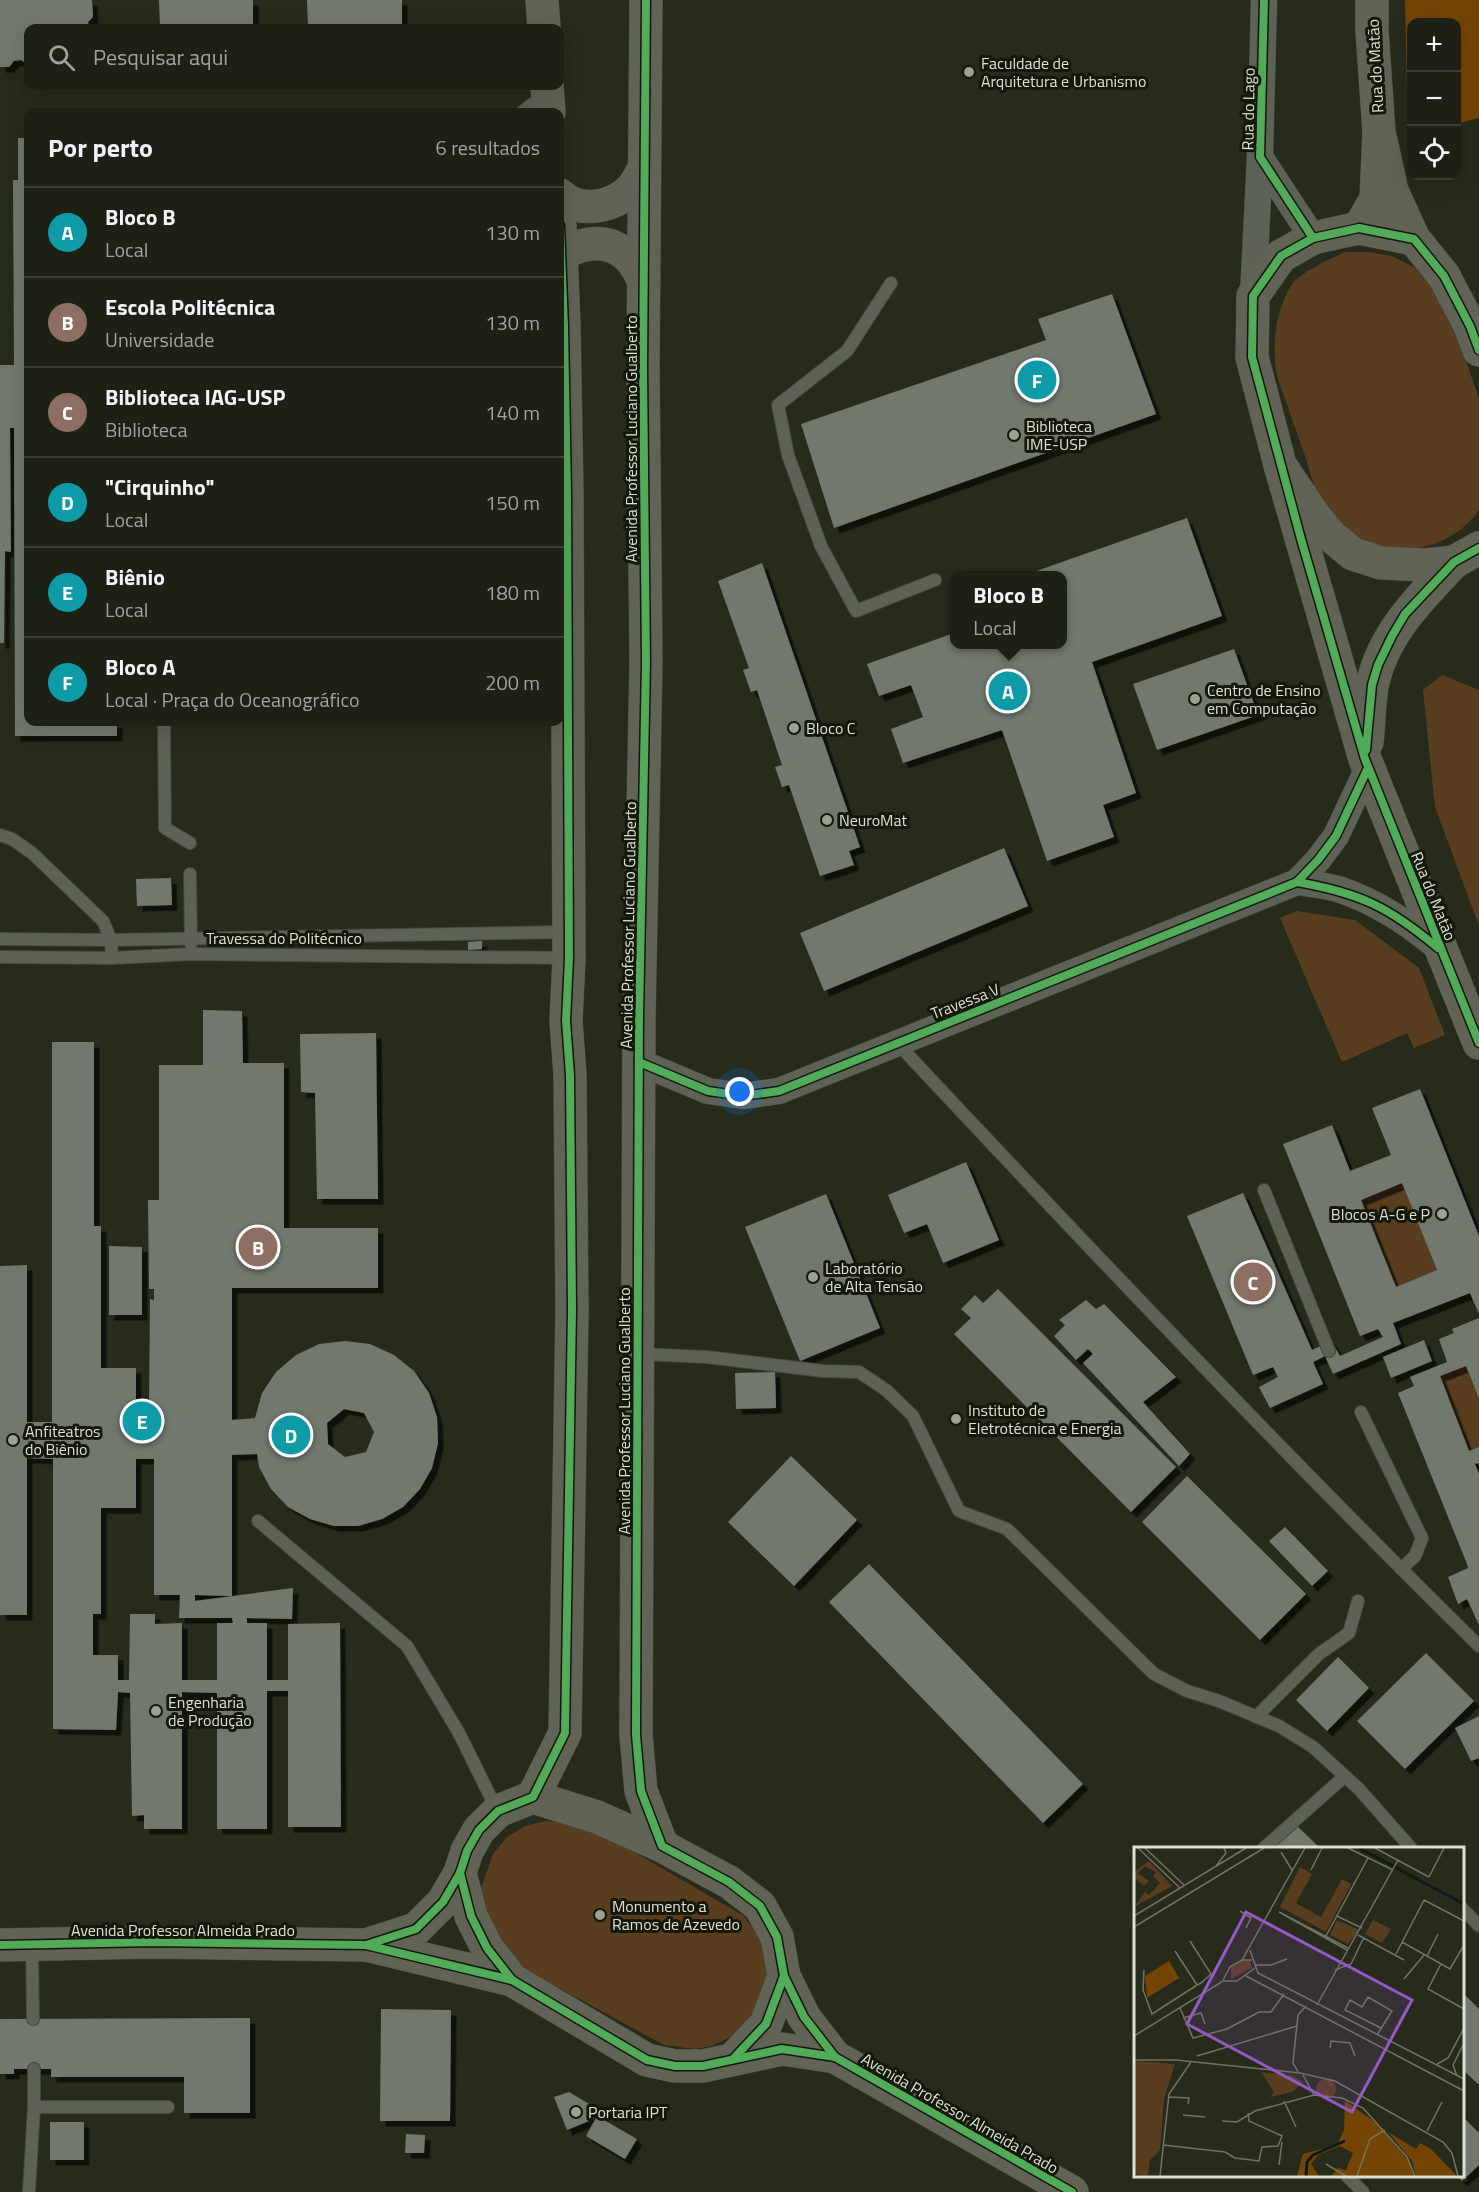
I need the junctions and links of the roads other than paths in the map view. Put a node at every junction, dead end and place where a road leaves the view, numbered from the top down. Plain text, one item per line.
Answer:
1 (542, 0) edge
2 (646, 0) edge
3 (1264, 0) edge
4 (1372, 0) edge
5 (544, 24) edge
6 (548, 97) edge
7 (529, 108) edge
8 (1379, 132) junction
9 (1260, 157) junction
10 (643, 170) junction
11 (564, 200) edge
12 (1359, 228) junction
13 (1313, 238) junction
14 (1414, 239) junction
15 (564, 257) edge
16 (644, 283) junction
17 (891, 283) dead end
18 (1253, 296) junction
19 (1479, 350) edge
20 (564, 354) edge
21 (1280, 465) junction
22 (1468, 559) edge
23 (935, 580) dead end
24 (164, 726) edge
25 (1366, 763) junction
26 (0, 835) edge
27 (190, 843) dead end
28 (190, 874) dead end
29 (1297, 882) junction
30 (191, 938) junction
31 (0, 939) edge
32 (111, 939) junction
33 (568, 945) junction
34 (1441, 950) junction
35 (191, 954) junction
36 (0, 957) edge
37 (112, 958) junction
38 (896, 1042) junction
39 (1479, 1043) edge
40 (639, 1062) junction
41 (1264, 1190) dead end
42 (1329, 1351) dead end
43 (638, 1354) junction
44 (1361, 1412) dead end
45 (258, 1521) dead end
46 (1401, 1569) junction
47 (1358, 1601) dead end
48 (1479, 1646) edge
49 (1256, 1717) junction
50 (1345, 1776) junction
51 (532, 1797) junction
52 (498, 1811) junction
53 (662, 1846) junction
54 (1265, 1847) edge
55 (1410, 1847) edge
56 (460, 1873) junction
57 (1464, 1910) edge
58 (1479, 1926) edge
59 (32, 1944) junction
60 (0, 1945) edge
61 (366, 1945) junction
62 (784, 1976) junction
63 (512, 1980) junction
64 (33, 2019) dead end
65 (835, 2057) junction
66 (733, 2058) junction
67 (34, 2069) dead end
68 (34, 2107) junction
69 (168, 2107) dead end
70 (1349, 2177) edge
71 (29, 2192) edge
72 (1072, 2192) edge
73 (1363, 2192) edge

1 - 5 street
2 - 10 street, Avenida Professor Luciano Gualberto
3 - 9 street, Rua do Lago
4 - 8 street, Rua do Matão
6 - 7 lane
8 - 12 street, Rua do Matão
8 - 14 street, Rua do Matão
9 - 13 street, Rua do Lago
9 - 18 street, Rua do Lago
10 - 11 street
10 - 16 street, Avenida Professor Luciano Gualberto
12 - 13 street
12 - 14 street
13 - 18 street
14 - 19 street, Rua do Matão
15 - 16 street
16 - 40 street, Avenida Professor Luciano Gualberto
17 - 23 lane
18 - 21 street, Rua do Matão
20 - 33 street
21 - 22 street
21 - 25 street, Rua do Matão
22 - 25 street, Rua do Matão
24 - 27 lane
25 - 29 street, Travessa V
25 - 34 street, Rua do Matão
26 - 32 lane
28 - 30 lane
29 - 34 street
29 - 38 street, Travessa V
30 - 32 lane, Travessa do Politécnico
30 - 33 lane, Travessa do Politécnico
30 - 35 lane
31 - 32 lane, Travessa do Politécnico
32 - 37 lane
33 - 35 lane, Travessa do Politécnico
33 - 51 street
34 - 39 street, Rua do Matão
35 - 37 lane, Travessa do Politécnico
36 - 37 lane, Travessa do Politécnico
38 - 40 street, Travessa V
38 - 46 lane
40 - 43 street, Avenida Professor Luciano Gualberto
41 - 42 lane
43 - 49 lane
43 - 53 street, Avenida Professor Luciano Gualberto
44 - 46 lane
45 - 52 lane
46 - 48 lane
47 - 49 lane
49 - 50 lane
50 - 54 lane
50 - 55 lane
51 - 52 street
51 - 53 street
52 - 56 street, Avenida Professor Almeida Prado
53 - 62 street
56 - 61 street, Avenida Professor Almeida Prado
56 - 63 street
57 - 58 lane
59 - 60 street, Avenida Professor Almeida Prado
59 - 61 street, Avenida Professor Almeida Prado
59 - 64 lane
61 - 63 street, Avenida Professor Almeida Prado
62 - 65 street, Avenida Professor Almeida Prado
62 - 66 street
63 - 66 street, Avenida Professor Almeida Prado
65 - 66 street, Avenida Professor Almeida Prado
65 - 72 street, Avenida Professor Almeida Prado
67 - 68 lane
68 - 69 lane
68 - 71 lane
70 - 73 lane

